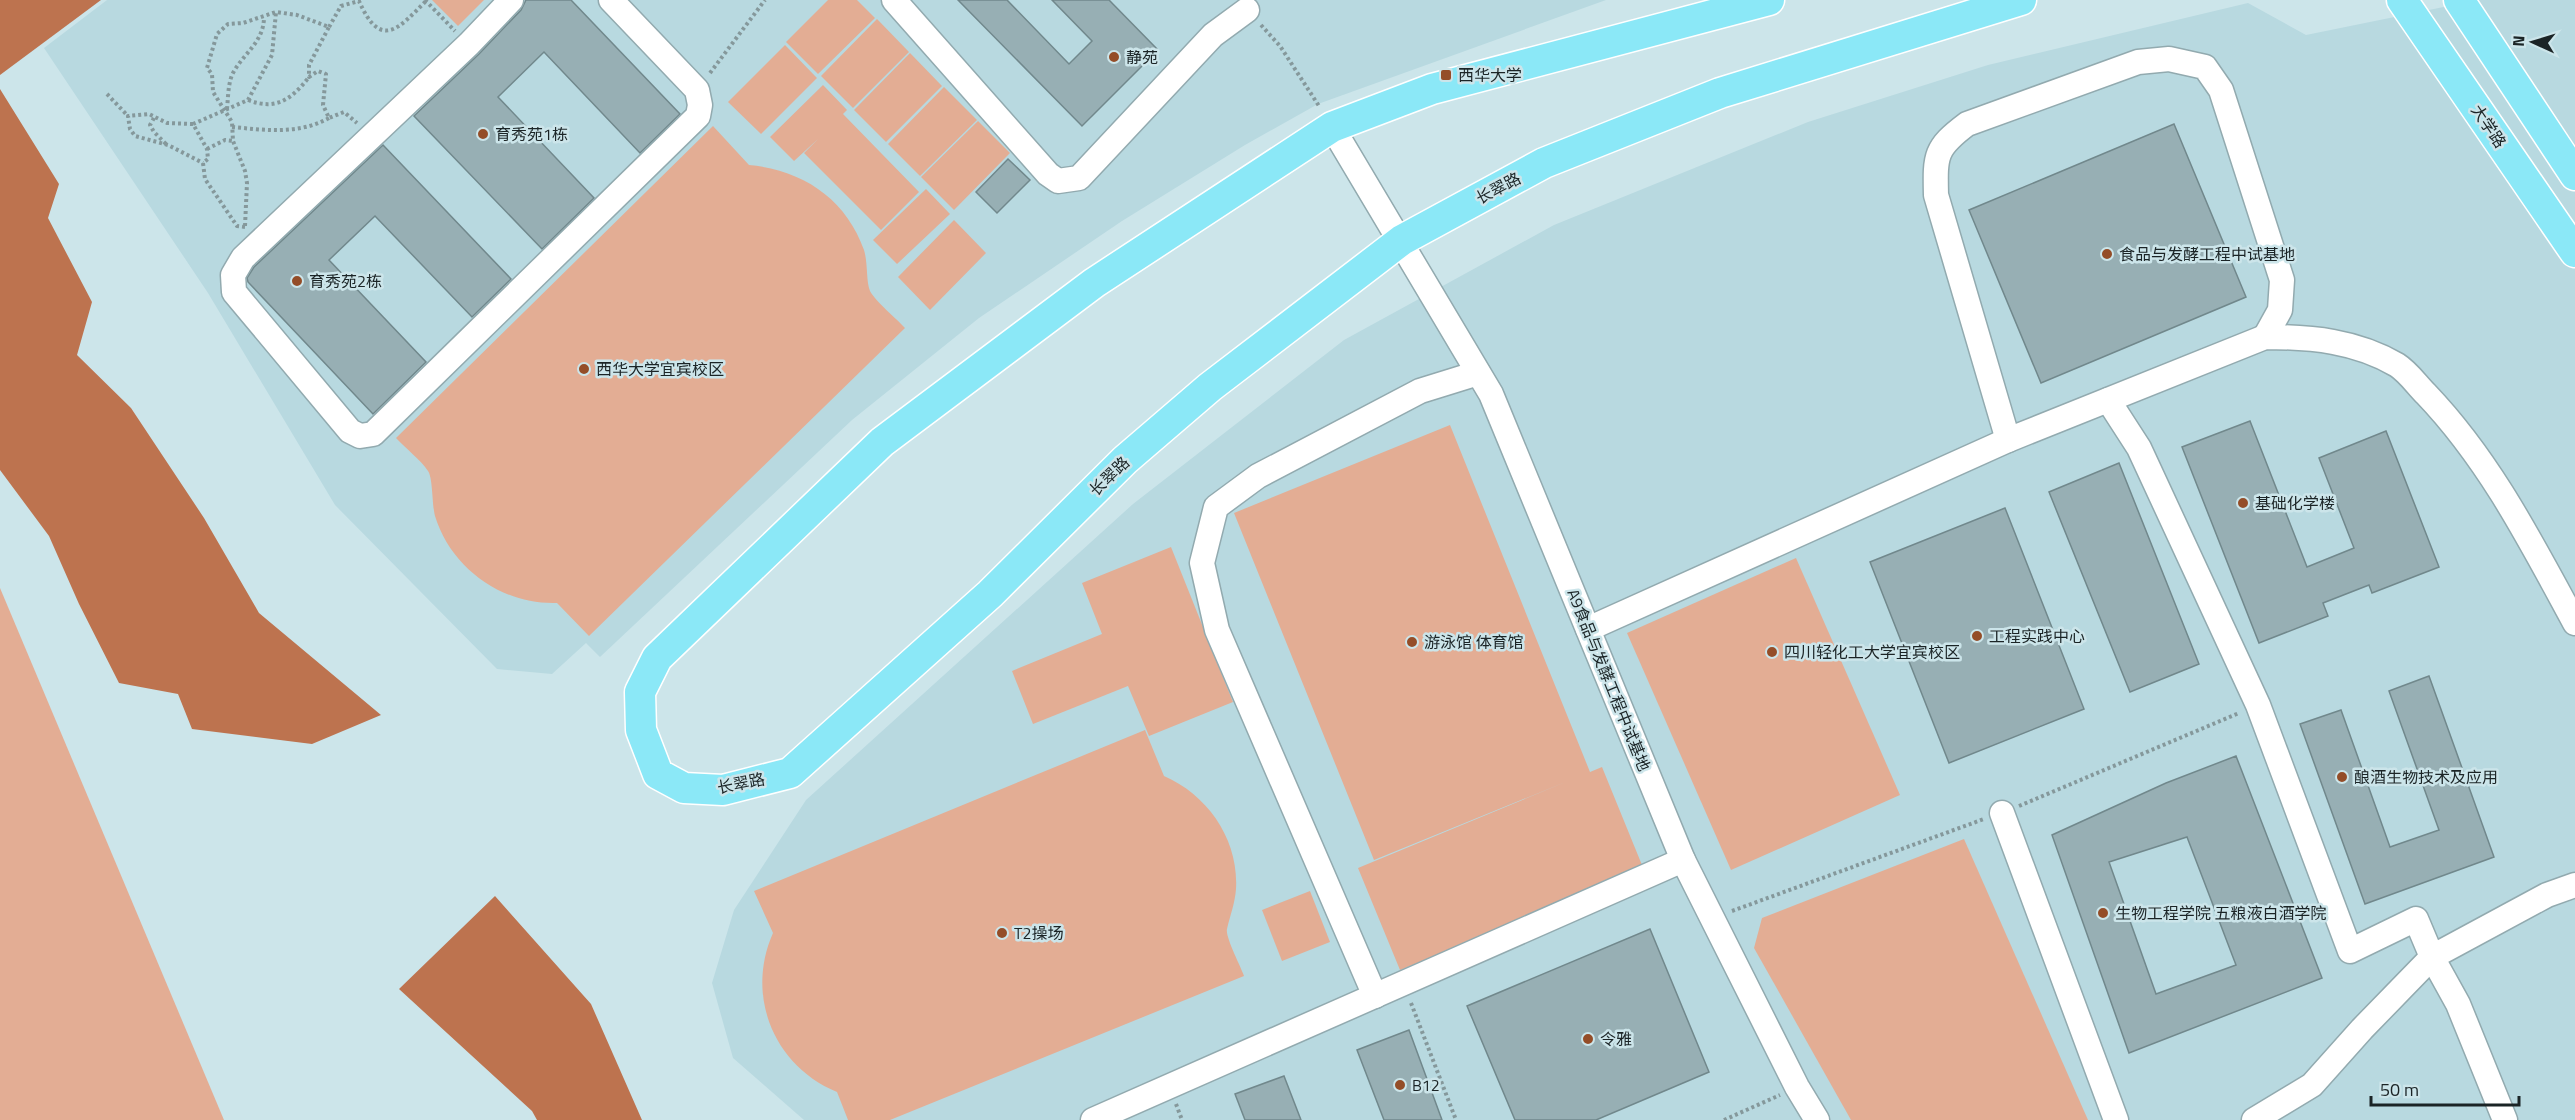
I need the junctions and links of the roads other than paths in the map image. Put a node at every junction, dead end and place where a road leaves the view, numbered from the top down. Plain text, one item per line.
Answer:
1 (511, 0) edge
2 (611, 0) edge
3 (894, 0) edge
4 (1769, 0) edge
5 (2021, 0) edge
6 (2402, 0) edge
7 (2459, 0) edge
8 (1247, 10) road end
9 (1332, 127) junction
10 (2575, 175) edge
11 (1402, 240) junction
12 (2575, 252) edge
13 (2265, 337) junction
14 (1478, 373) junction
15 (2108, 400) junction
16 (2008, 440) junction
17 (2575, 623) edge
18 (1588, 628) junction
19 (2002, 813) dead end
20 (1683, 860) junction
21 (2575, 885) edge
22 (2432, 957) junction
23 (1375, 996) junction
24 (1093, 1120) edge
25 (1817, 1120) edge
26 (2116, 1120) edge
27 (2254, 1120) edge
28 (2505, 1120) edge

1 - 2 street
3 - 8 street
4 - 9 main road, 长翠路
5 - 11 main road, 长翠路
6 - 12 main road, 大学路
7 - 10 main road
9 - 11 street, A9食品与发酵工程中试基地
9 - 11 main road, 长翠路
11 - 14 street, A9食品与发酵工程中试基地
13 - 15 street
13 - 16 street
13 - 17 street
14 - 18 street, A9食品与发酵工程中试基地
14 - 23 street
15 - 16 street
15 - 22 street
16 - 18 street
18 - 20 street, A9食品与发酵工程中试基地
19 - 26 street
20 - 23 street
20 - 25 street, A9食品与发酵工程中试基地
21 - 22 street
22 - 27 street
22 - 28 street
23 - 24 street

